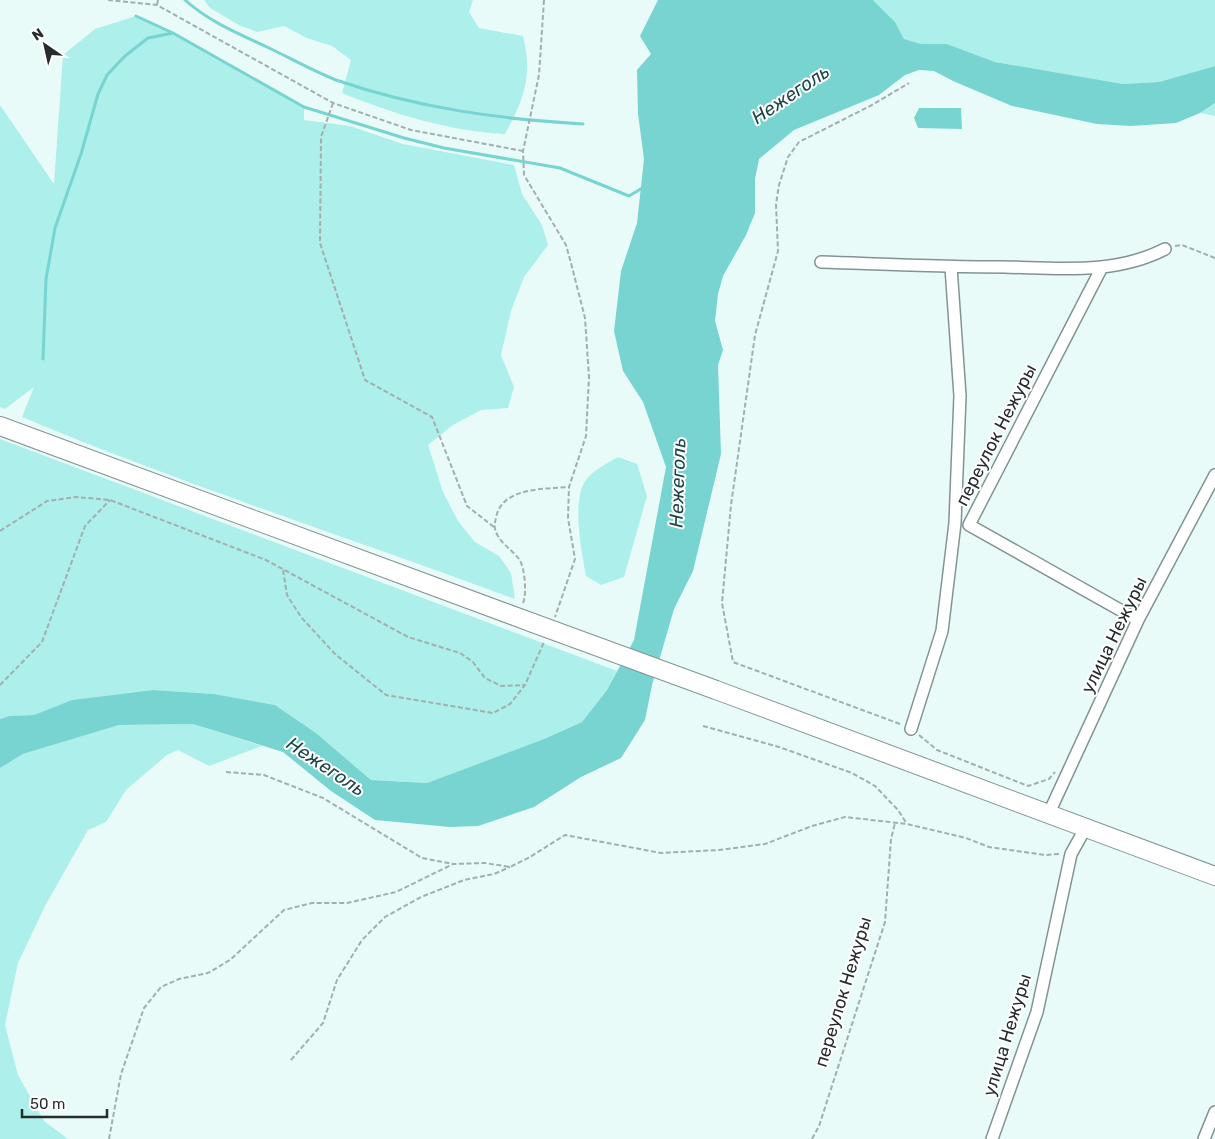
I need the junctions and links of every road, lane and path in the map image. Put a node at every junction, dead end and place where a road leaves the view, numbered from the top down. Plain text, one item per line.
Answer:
1 (108, 0) edge
2 (158, 0) edge
3 (544, 0) edge
4 (157, 5) junction
5 (909, 83) dead end
6 (333, 103) junction
7 (523, 151) junction
8 (1165, 249) joint
9 (1215, 258) edge
10 (821, 262) dead end
11 (952, 267) junction
12 (1101, 269) junction
13 (0, 426) edge
14 (1215, 475) edge
15 (569, 487) junction
16 (110, 500) junction
17 (955, 523) junction
18 (969, 525) junction
19 (494, 527) junction
20 (0, 531) edge
21 (283, 570) junction
22 (515, 617) junction
23 (555, 618) dead end
24 (1138, 620) junction
25 (547, 635) dead end
26 (0, 685) edge
27 (525, 685) junction
28 (703, 726) dead end
29 (911, 729) junction
30 (1070, 768) junction
31 (226, 772) dead end
32 (1049, 813) junction
33 (895, 823) junction
34 (907, 824) junction
35 (1086, 827) junction
36 (1071, 854) junction
37 (453, 864) junction
38 (510, 867) junction
39 (1215, 876) edge
40 (291, 1060) dead end
41 (1215, 1112) edge
42 (110, 1139) edge
43 (812, 1139) edge
44 (992, 1139) edge
45 (1204, 1139) edge

1 - 4 path
2 - 4 path
3 - 7 path
4 - 6 path
5 - 29 path
6 - 7 path
6 - 19 path
7 - 15 path
8 - 9 path
8 - 12 street
10 - 11 street
11 - 12 street
11 - 17 street, переулок Нежуры
12 - 18 street, переулок Нежуры
13 - 22 main road
14 - 24 street, улица Нежуры
15 - 19 path
15 - 23 path
16 - 20 path
16 - 21 path
16 - 26 path
17 - 18 street
17 - 29 street, переулок Нежуры
18 - 24 street, переулок Нежуры
19 - 22 path
21 - 27 path
21 - 27 path
22 - 32 main road, bridge
24 - 30 street, улица Нежуры
25 - 27 path
28 - 34 path
29 - 30 path
30 - 32 street, улица Нежуры
31 - 37 path
32 - 35 main road
33 - 34 path
33 - 38 path
33 - 43 path, переулок Нежуры
34 - 36 path
35 - 36 street, улица Нежуры
35 - 39 main road
36 - 44 street, улица Нежуры
37 - 38 path
37 - 42 path
38 - 40 path
41 - 45 street

